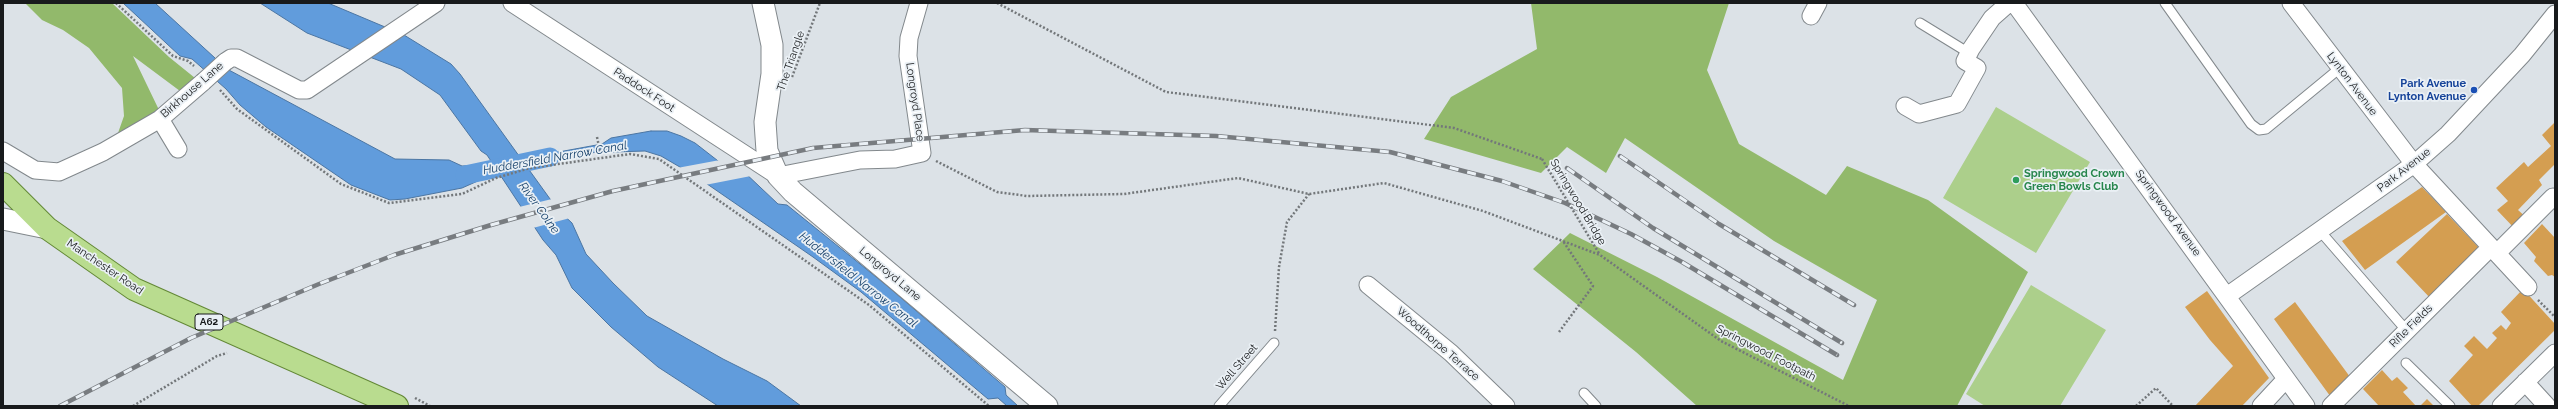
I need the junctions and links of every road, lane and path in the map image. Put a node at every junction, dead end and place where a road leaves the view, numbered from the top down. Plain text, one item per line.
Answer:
1 (116, 3) edge
2 (436, 3) edge
3 (762, 3) edge
4 (820, 3) edge
5 (919, 3) edge
6 (997, 3) edge
7 (2009, 3) edge
8 (2014, 3) edge
9 (2165, 3) edge
10 (2291, 3) edge
11 (523, 5) edge
12 (2555, 14) edge
13 (1920, 23) dead end
14 (1969, 53) junction
15 (2340, 68) junction
16 (201, 76) junction
17 (790, 84) dead end
18 (219, 89) dead end
19 (1905, 106) dead end
20 (160, 119) junction
21 (597, 136) dead end
22 (178, 149) dead end
23 (3, 151) edge
24 (922, 153) junction
25 (601, 156) dead end
26 (2414, 164) junction
27 (778, 176) junction
28 (3, 184) edge
29 (1309, 194) junction
30 (2555, 199) edge
31 (3, 220) edge
32 (48, 228) junction
33 (2320, 231) junction
34 (1563, 241) junction
35 (2494, 250) junction
36 (1600, 255) junction
37 (1368, 285) dead end
38 (2528, 287) joint
39 (2228, 296) junction
40 (2555, 317) edge
41 (2406, 330) junction
42 (1559, 332) dead end
43 (1274, 343) joint
44 (232, 351) dead end
45 (2555, 354) edge
46 (2406, 363) dead end
47 (2286, 379) junction
48 (2525, 382) junction
49 (1584, 393) dead end
50 (404, 401) edge
51 (133, 406) edge
52 (430, 406) edge
53 (989, 406) edge
54 (1047, 406) edge
55 (1219, 406) edge
56 (1506, 406) edge
57 (1596, 406) edge
58 (1849, 406) edge
59 (2136, 406) edge
60 (2173, 406) edge
61 (2261, 406) edge
62 (2306, 406) edge
63 (2331, 406) edge
64 (2450, 406) edge
65 (2502, 406) edge
66 (2547, 406) edge

1 - 16 path
2 - 16 street, Birkhouse Lane, bridge
3 - 27 street, Longroyd Lane
4 - 17 path, The Triangle
5 - 24 street, Longroyd Place
6 - 36 path, Springwood Bridge, bridge
7 - 14 street
8 - 39 street, Springwood Avenue
9 - 15 lane
10 - 15 street, Lynton Avenue
11 - 27 street, Paddock Foot
12 - 26 street, Park Avenue
13 - 14 lane
14 - 19 street
15 - 26 street, Lynton Avenue
16 - 20 street, Birkhouse Lane
18 - 53 path
20 - 22 street
20 - 23 street, Birkhouse Lane
21 - 25 path
24 - 27 street, Longroyd Place
24 - 29 path
26 - 33 street, Park Avenue
26 - 35 street
27 - 54 street, Longroyd Lane
28 - 32 main road, Manchester Road / A62
29 - 34 path
29 - 43 path
30 - 35 street, Rifle Fields
31 - 32 street
32 - 50 main road, Manchester Road / A62
33 - 39 street, Park Avenue
33 - 41 lane
34 - 36 path
34 - 42 path
35 - 38 street
35 - 41 street, Rifle Fields
36 - 58 path, Springwood Footpath
37 - 56 street, Woodthorpe Terrace
38 - 40 path
39 - 47 street, Springwood Avenue
41 - 63 street, Rifle Fields
43 - 55 lane, Well Street
44 - 51 path
45 - 48 street
46 - 64 lane
47 - 61 street
47 - 62 street, Springwood Avenue
48 - 65 street
48 - 66 street
49 - 57 lane
50 - 52 path
59 - 60 path

